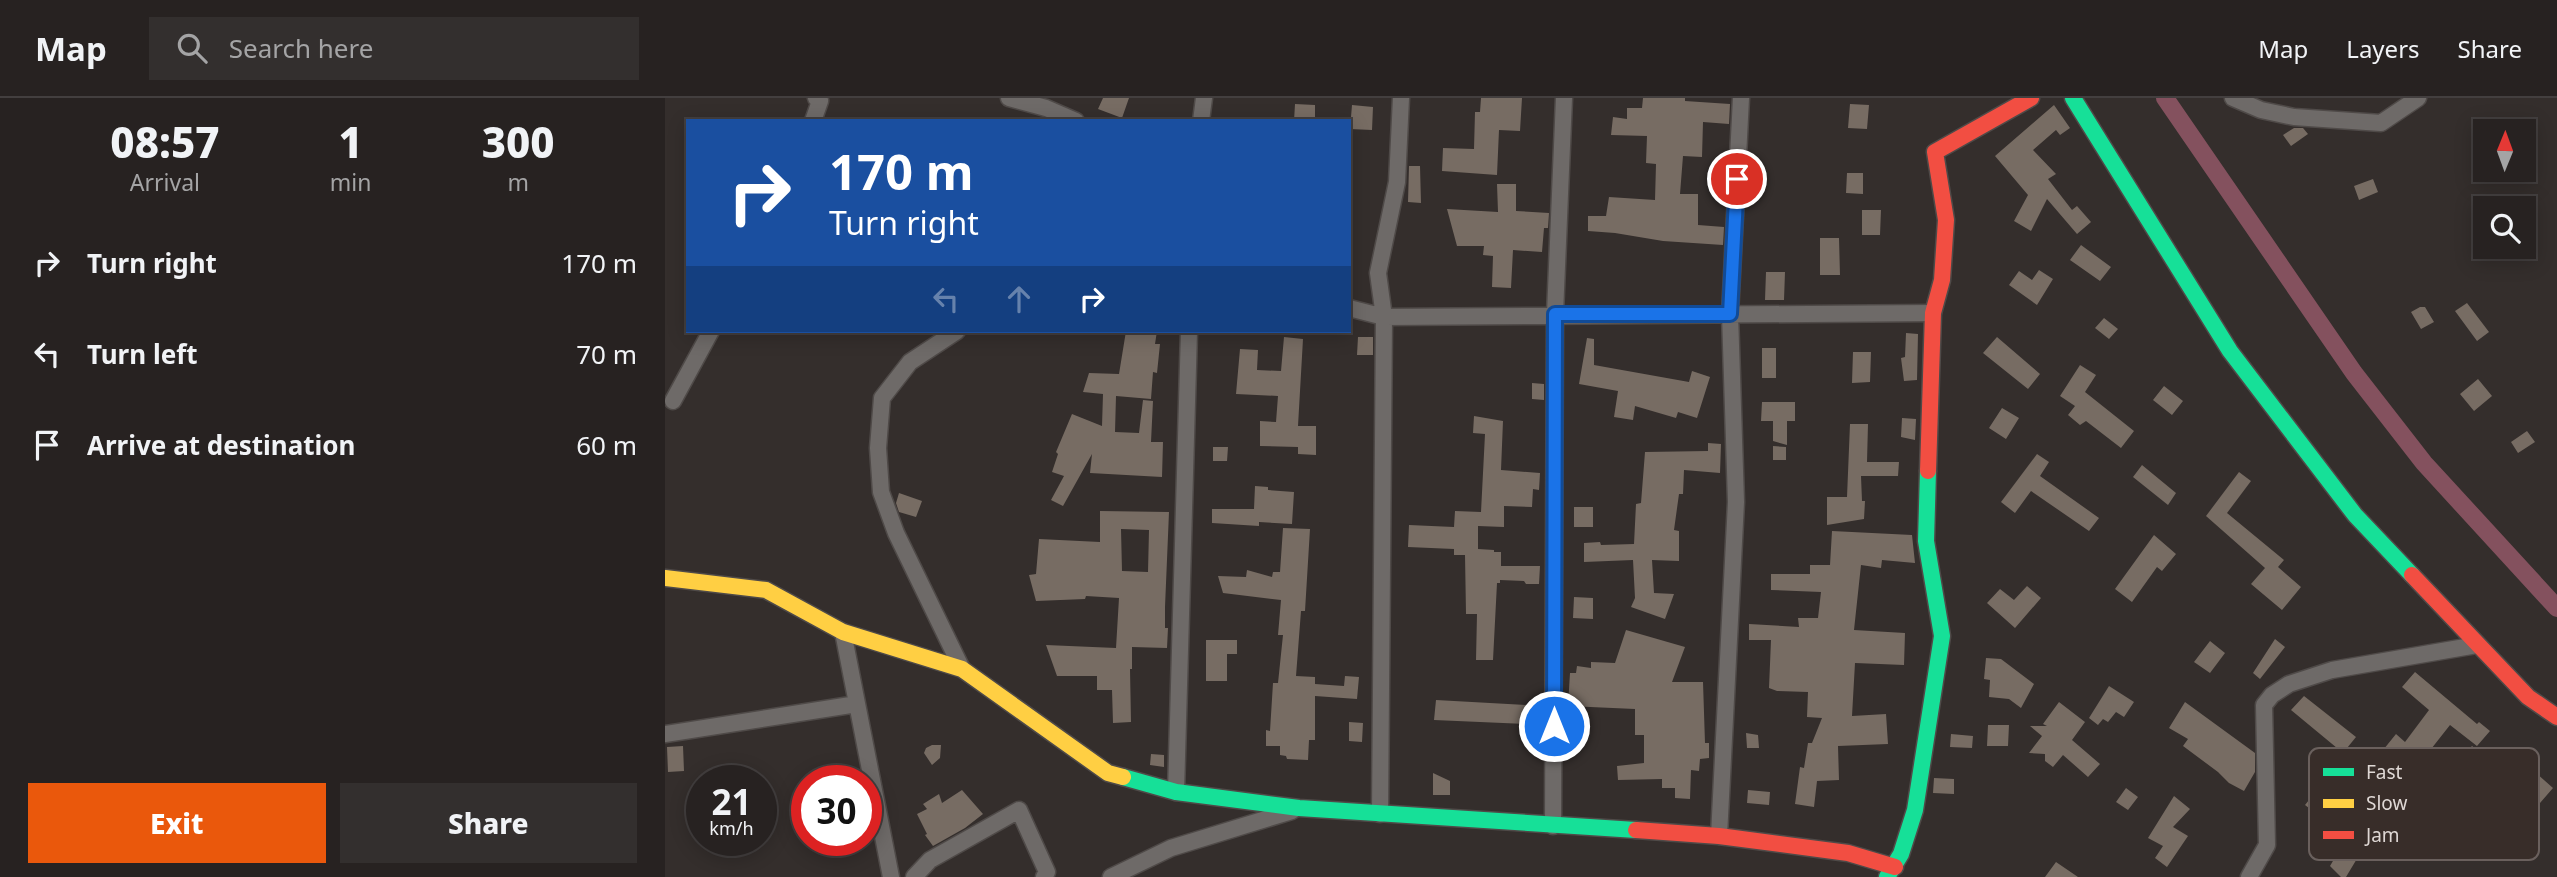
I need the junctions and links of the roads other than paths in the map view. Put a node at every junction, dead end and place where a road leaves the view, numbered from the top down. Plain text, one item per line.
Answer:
1 (816, 98) edge
2 (1009, 98) edge
3 (1205, 98) edge
4 (1401, 98) edge
5 (1565, 98) edge
6 (1741, 98) edge
7 (2031, 98) edge
8 (2073, 98) edge
9 (2233, 98) edge
10 (2418, 98) edge
11 (814, 119) edge
12 (1071, 119) edge
13 (1201, 119) edge
14 (1351, 309) edge
15 (1933, 313) junction
16 (1555, 314) junction
17 (1730, 314) junction
18 (1384, 317) junction
19 (710, 333) edge
20 (954, 333) edge
21 (1189, 333) edge
22 (673, 401) dead end
23 (665, 578) edge
24 (843, 632) junction
25 (2477, 645) junction
26 (962, 669) junction
27 (857, 704) junction
28 (2557, 717) edge
29 (665, 734) edge
30 (1176, 792) junction
31 (1299, 808) junction
32 (1380, 814) junction
33 (1553, 825) junction
34 (1719, 836) junction
35 (1897, 874) edge
36 (891, 877) edge
37 (914, 877) edge
38 (1044, 877) edge
39 (1111, 877) edge
40 (2249, 877) edge

1 - 11 street
2 - 12 street
3 - 13 street
4 - 18 street
5 - 16 street
6 - 17 street
7 - 15 street
8 - 25 street
9 - 10 street
14 - 18 street
15 - 17 street
15 - 35 street
16 - 17 street
16 - 18 street
16 - 33 street
17 - 34 street
18 - 32 street
19 - 22 street
20 - 26 street
21 - 30 street
23 - 24 street
24 - 26 street
24 - 27 street
25 - 28 street
25 - 40 street
26 - 30 street
27 - 29 street
27 - 36 street
30 - 31 street
31 - 32 street
31 - 39 street
32 - 33 street
33 - 34 street
34 - 35 street
37 - 38 street

